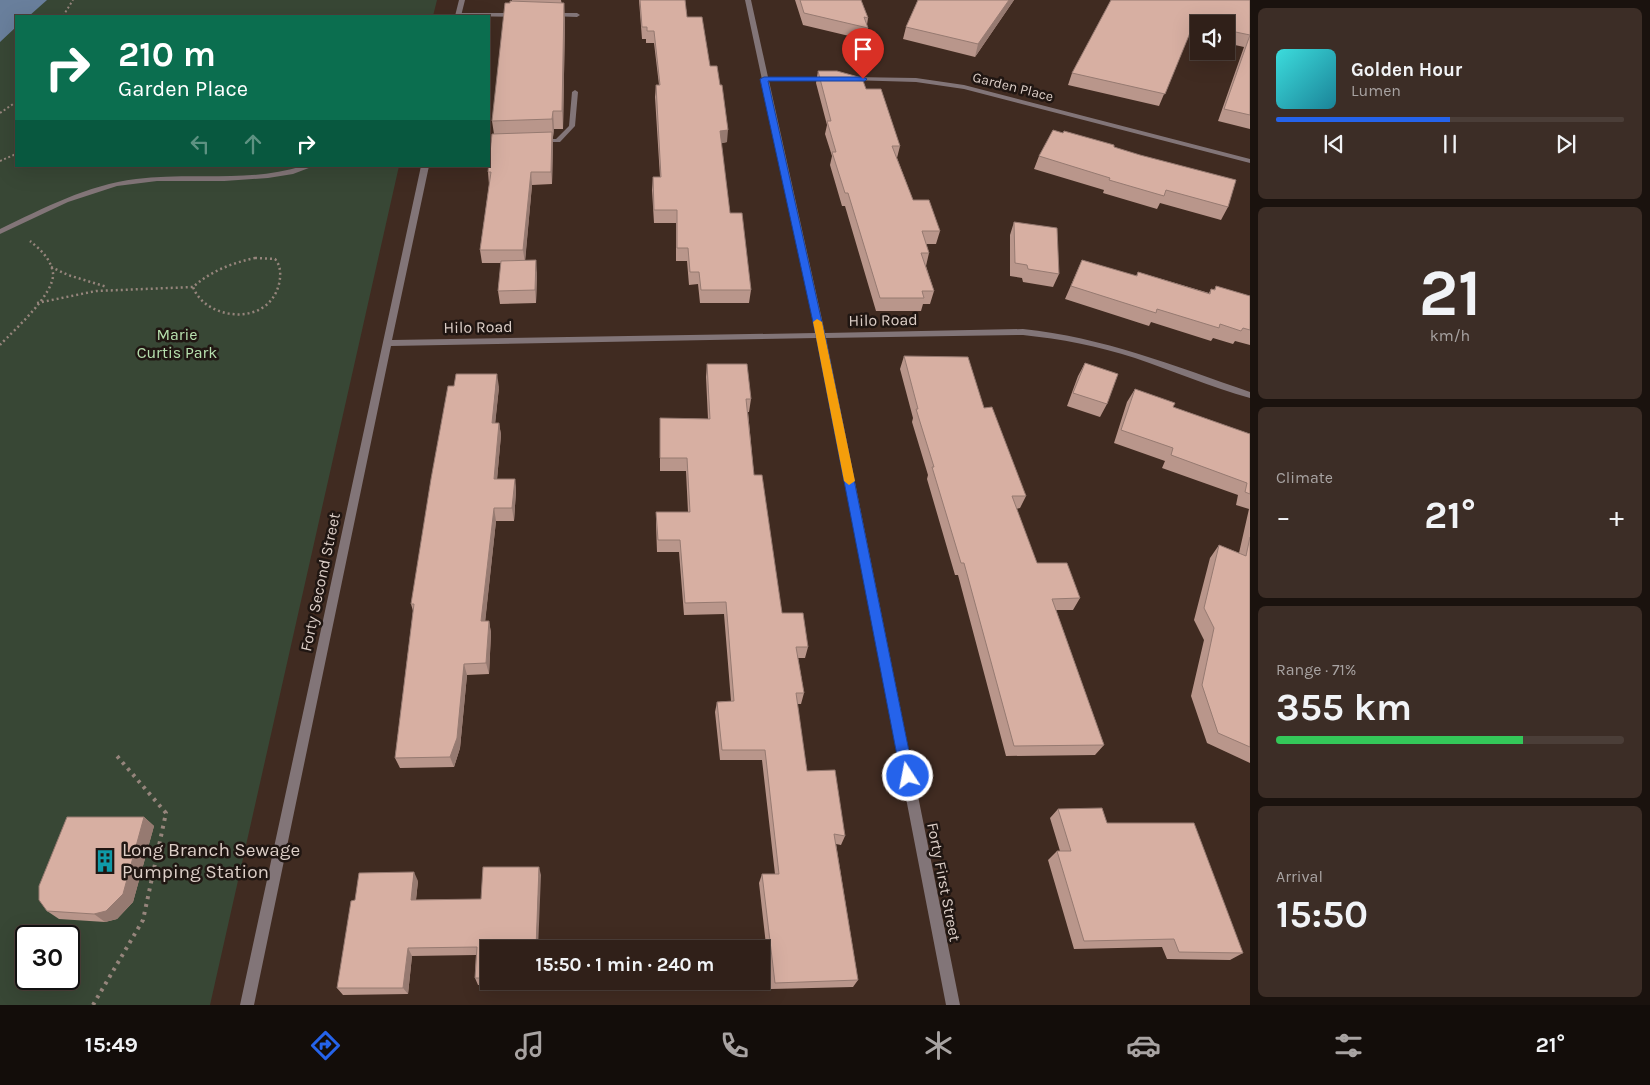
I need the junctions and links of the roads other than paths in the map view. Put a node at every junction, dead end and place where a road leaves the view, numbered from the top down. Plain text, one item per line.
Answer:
1 (462, 0) edge
2 (748, 0) edge
3 (458, 15) edge
4 (529, 15) edge
5 (548, 15) edge
6 (576, 15) dead end
7 (490, 16) edge
8 (764, 79) junction
9 (575, 92) dead end
10 (528, 142) edge
11 (1250, 161) edge
12 (307, 167) edge
13 (425, 167) edge
14 (0, 232) edge
15 (820, 336) junction
16 (387, 343) junction
17 (1250, 395) edge
18 (246, 1005) edge
19 (953, 1005) edge

1 - 3 street
2 - 8 street, Forty First Street
4 - 7 street
5 - 6 street
8 - 11 street, Garden Place
8 - 15 street, Forty First Street
9 - 10 street
12 - 14 street
13 - 16 street, Forty Second Street
15 - 16 street, Hilo Road
15 - 17 street, Hilo Road
15 - 19 street, Forty First Street
16 - 18 street, Forty Second Street

